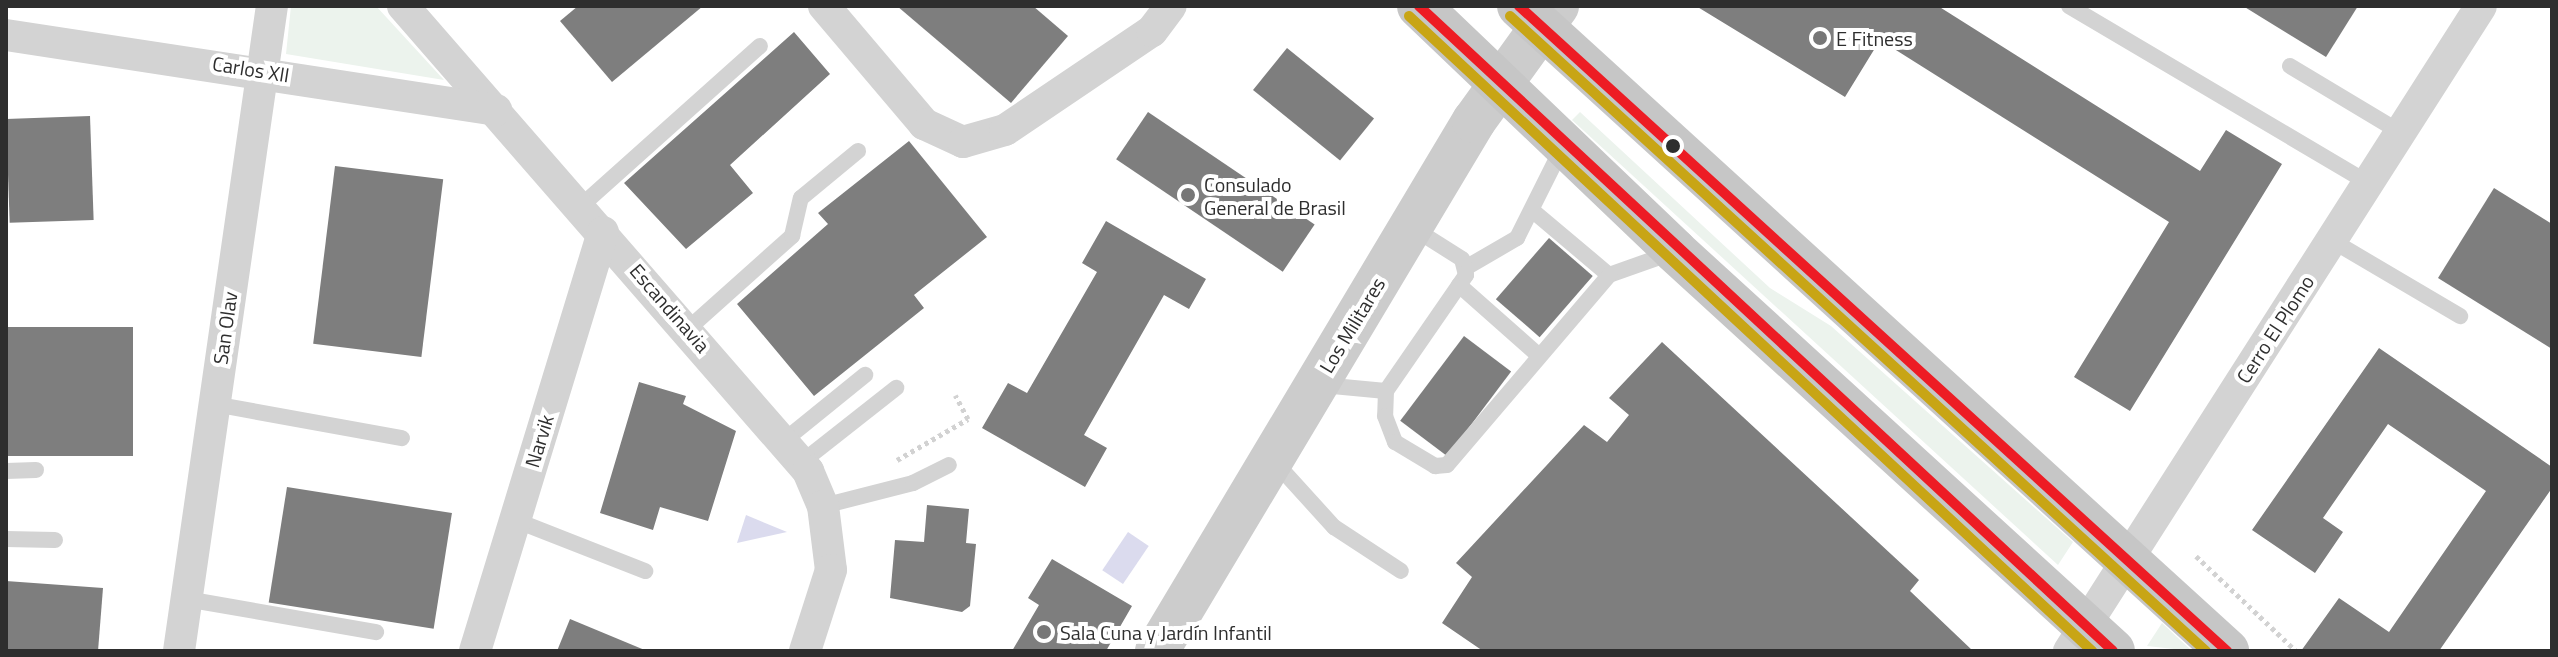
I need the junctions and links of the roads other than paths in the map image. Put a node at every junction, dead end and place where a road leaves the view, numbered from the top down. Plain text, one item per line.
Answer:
1 (272, 6) edge
2 (403, 6) edge
3 (824, 6) edge
4 (1171, 6) edge
5 (1419, 6) edge
6 (2069, 6) edge
7 (2481, 6) edge
8 (1539, 12) edge
9 (6, 35) edge
10 (760, 46) dead end
11 (2290, 66) dead end
12 (263, 70) junction
13 (1500, 79) junction
14 (496, 110) junction
15 (2400, 132) junction
16 (1564, 144) junction
17 (858, 151) dead end
18 (2368, 183) junction
19 (581, 206) junction
20 (1533, 211) junction
21 (1410, 226) junction
22 (603, 232) junction
23 (2331, 240) junction
24 (1675, 251) junction
25 (1467, 267) junction
26 (1609, 275) junction
27 (1459, 285) junction
28 (2460, 316) dead end
29 (688, 329) junction
30 (1538, 355) junction
31 (865, 375) dead end
32 (1316, 384) junction
33 (896, 388) dead end
34 (1386, 391) junction
35 (214, 404) junction
36 (402, 438) dead end
37 (794, 451) junction
38 (1272, 459) junction
39 (949, 465) dead end
40 (36, 470) dead end
41 (6, 471) edge
42 (823, 506) junction
43 (515, 520) junction
44 (6, 539) edge
45 (55, 540) dead end
46 (2127, 559) junction
47 (645, 571) dead end
48 (1401, 571) dead end
49 (186, 599) junction
50 (376, 632) dead end
51 (2089, 642) edge
52 (179, 651) edge
53 (475, 651) edge
54 (805, 651) edge
55 (1157, 651) edge
56 (2227, 651) edge

1 - 12 street, San Olav
2 - 14 street, Escandinavia
3 - 4 street
5 - 13 main road
6 - 18 lane
7 - 15 street, Cerro El Plomo
8 - 13 main road, Los Militares
8 - 46 main road
9 - 12 street, Carlos XII
10 - 19 lane
11 - 15 lane
12 - 14 street, Carlos XII
12 - 35 street, San Olav
13 - 16 main road
13 - 21 main road, Los Militares
14 - 19 street, Escandinavia
15 - 18 street, Cerro El Plomo
16 - 20 lane
16 - 24 main road
17 - 29 lane
18 - 23 street, Cerro El Plomo
19 - 22 street, Escandinavia
20 - 25 lane
20 - 26 lane
21 - 25 lane
21 - 32 main road, Los Militares
22 - 29 street, Escandinavia
22 - 43 street, Narvik
23 - 28 lane
23 - 46 street, Cerro El Plomo
24 - 26 lane
24 - 51 main road
25 - 27 lane
26 - 30 lane
27 - 30 lane
27 - 34 lane
29 - 37 street, Escandinavia
30 - 34 lane
31 - 37 lane
32 - 34 lane
32 - 38 main road, Los Militares
33 - 37 lane
35 - 36 lane
35 - 49 street, San Olav
37 - 42 street, Escandinavia
38 - 48 lane
38 - 55 main road, Los Militares
39 - 42 lane
40 - 41 lane
42 - 54 street, Escandinavia
43 - 47 lane
43 - 53 street, Narvik
44 - 45 lane
46 - 51 street, Cerro El Plomo
46 - 56 main road
49 - 50 lane
49 - 52 street, San Olav

